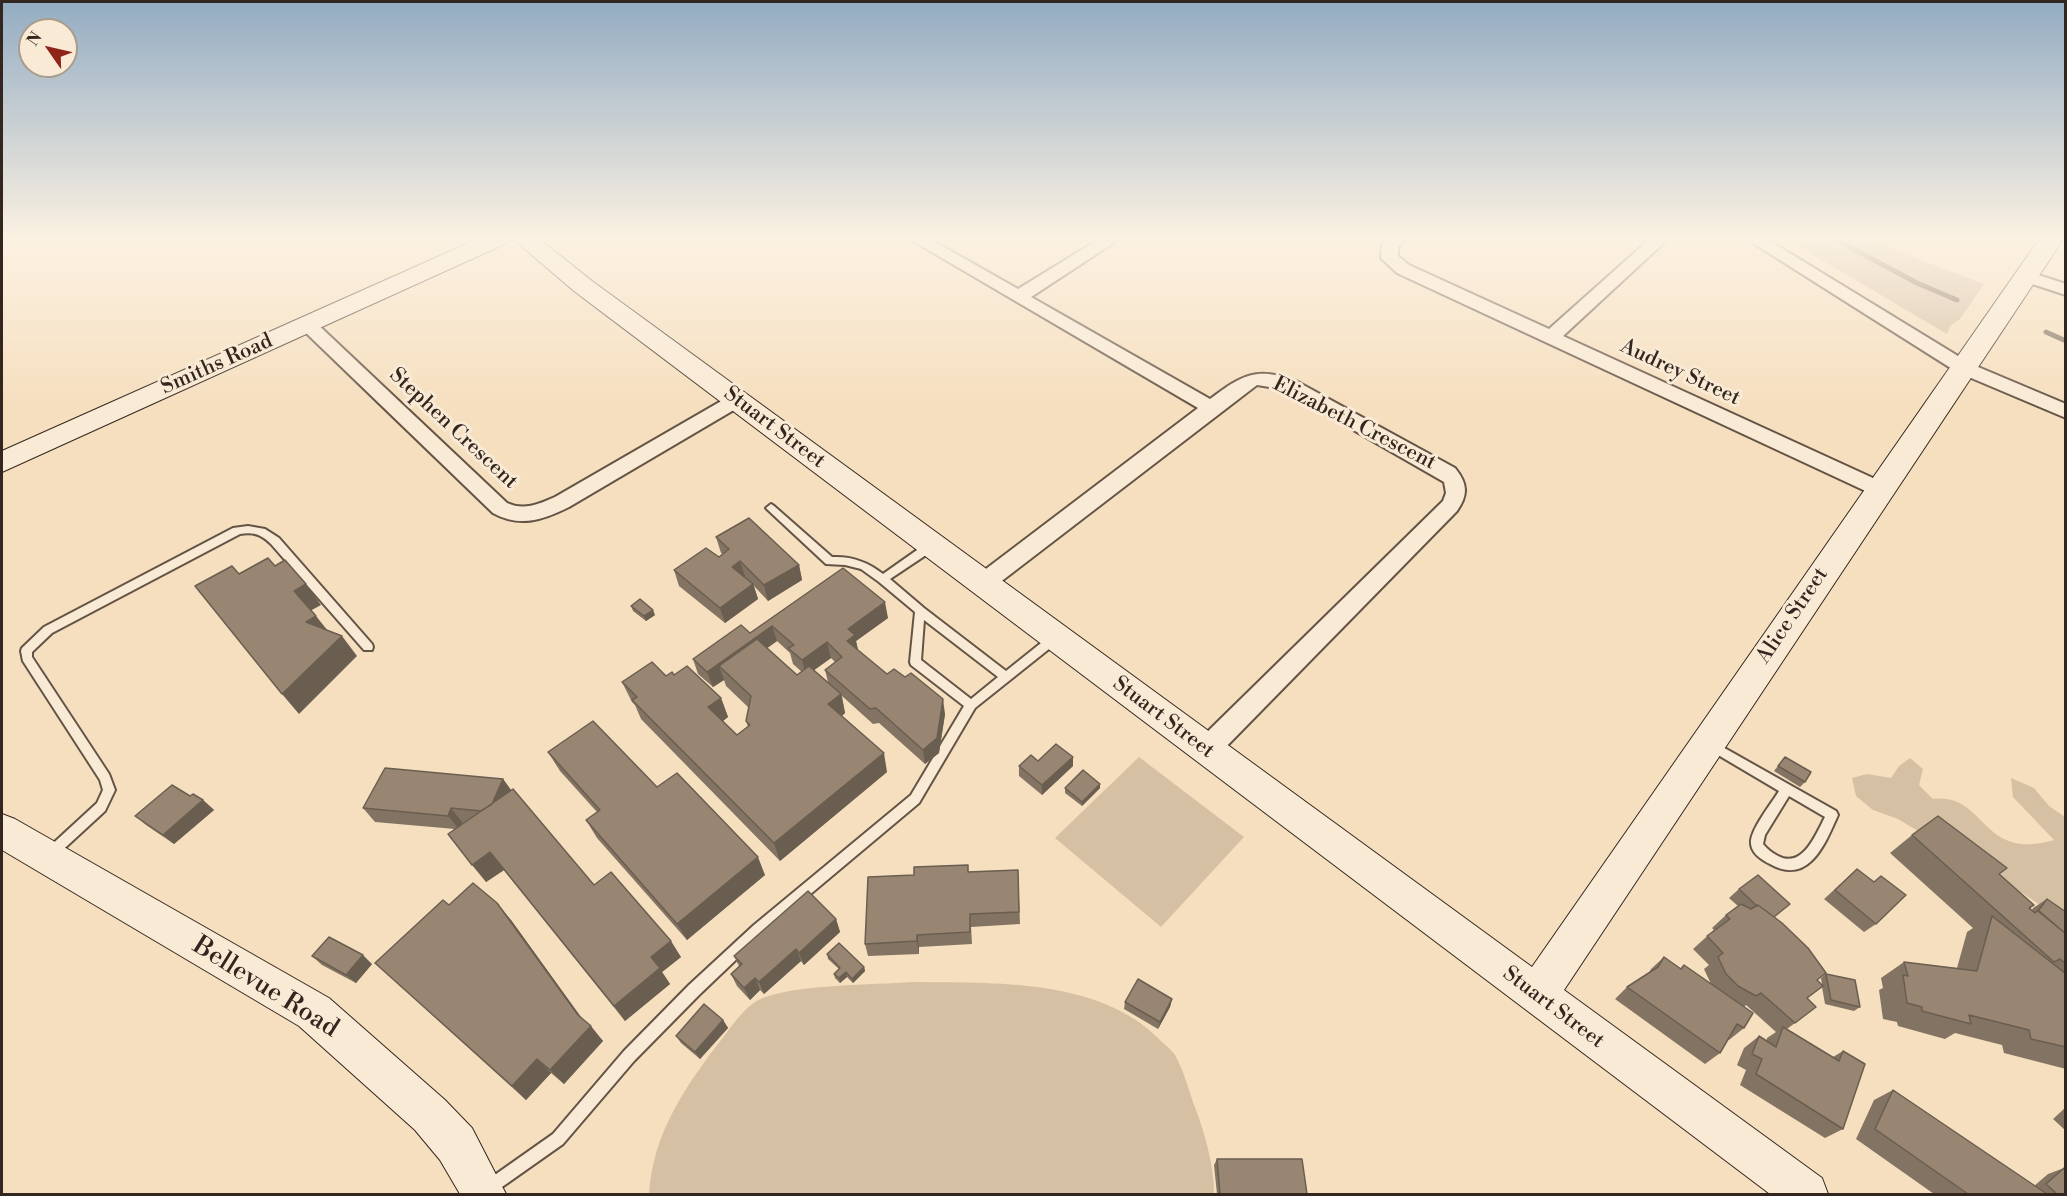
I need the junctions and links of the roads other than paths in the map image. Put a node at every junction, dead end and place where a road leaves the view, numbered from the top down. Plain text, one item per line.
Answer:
1 (374, 294) edge
2 (594, 294) edge
3 (1012, 294) edge
4 (1023, 294) edge
5 (1457, 294) edge
6 (1599, 294) edge
7 (1844, 294) edge
8 (2014, 294) edge
9 (1018, 297) junction
10 (307, 324) junction
11 (1551, 337) junction
12 (1964, 368) junction
13 (737, 400) junction
14 (1212, 408) junction
15 (2066, 412) edge
16 (2, 462) edge
17 (1879, 489) junction
18 (771, 508) dead end
19 (930, 546) junction
20 (883, 579) junction
21 (982, 584) junction
22 (920, 611) junction
23 (1055, 638) junction
24 (368, 647) dead end
25 (1006, 677) junction
26 (971, 705) junction
27 (1708, 743) junction
28 (1206, 750) junction
29 (1787, 789) junction
30 (2, 831) edge
31 (47, 858) junction
32 (1536, 996) junction
33 (483, 1193) edge
34 (1806, 1194) edge

1 - 10 street, Smiths Road
2 - 13 street, Stuart Street
3 - 9 street
4 - 9 street
5 - 11 street, Audrey Street
6 - 11 street
7 - 12 street
8 - 12 street, Alice Street
9 - 14 street
10 - 13 street, Stephen Crescent
10 - 16 street, Smiths Road
11 - 17 street, Audrey Street
12 - 15 street
12 - 17 street, Alice Street
13 - 19 street, Stuart Street
14 - 21 street, Elizabeth Crescent
14 - 28 street, Elizabeth Crescent
17 - 27 street, Alice Street
18 - 20 lane
19 - 20 lane
19 - 21 street, Stuart Street
20 - 22 lane
21 - 23 street, Stuart Street
22 - 25 lane
22 - 26 lane
23 - 25 lane
23 - 28 street, Stuart Street
24 - 31 lane
25 - 26 lane
26 - 33 lane
27 - 29 lane
27 - 32 street, Alice Street
28 - 32 street, Stuart Street
29 - 29 lane
30 - 31 street, Bellevue Road
31 - 33 street, Bellevue Road
32 - 34 street, Stuart Street

